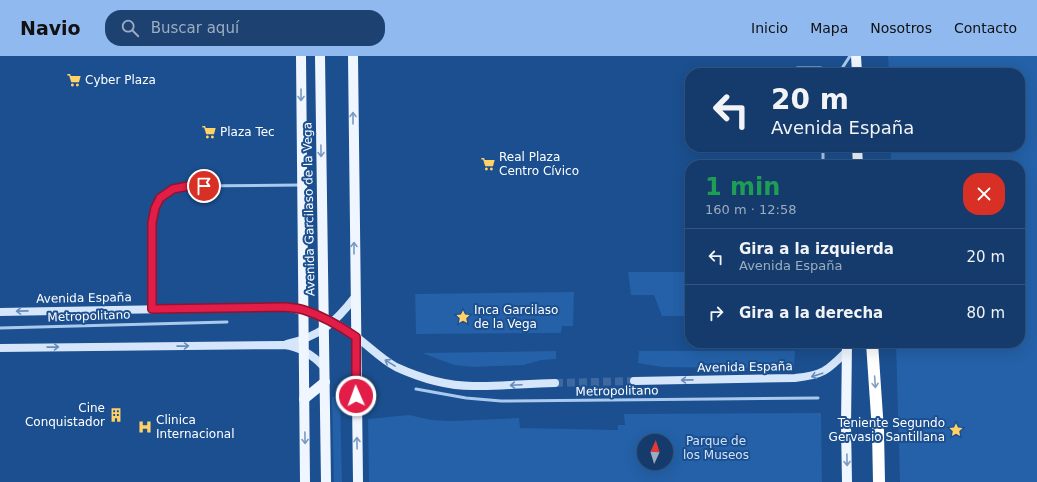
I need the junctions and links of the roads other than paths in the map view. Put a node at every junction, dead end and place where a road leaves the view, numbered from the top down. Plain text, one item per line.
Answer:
1 (301, 56) edge
2 (320, 56) edge
3 (353, 56) edge
4 (850, 56) edge
5 (856, 56) edge
6 (797, 68) dead end
7 (821, 68) edge
8 (842, 68) edge
9 (856, 68) edge
10 (302, 186) junction
11 (355, 297) junction
12 (152, 309) junction
13 (304, 310) junction
14 (0, 312) edge
15 (323, 317) junction
16 (227, 322) dead end
17 (334, 322) junction
18 (0, 328) edge
19 (324, 329) junction
20 (356, 337) junction
21 (304, 339) junction
22 (284, 345) junction
23 (0, 348) edge
24 (846, 348) edge
25 (847, 348) edge
26 (872, 348) edge
27 (304, 351) junction
28 (324, 367) junction
29 (634, 381) tunnel mouth
30 (325, 382) junction
31 (555, 383) tunnel mouth
32 (416, 389) dead end
33 (818, 398) dead end
34 (304, 399) junction
35 (305, 482) edge
36 (326, 482) edge
37 (358, 482) edge
38 (847, 482) edge
39 (878, 482) edge

1 -> 10 main road, Avenida Garcilaso de la Vega
2 -> 15 main road, Avenida Garcilaso de la Vega
11 -> 3 main road
4 - 8 lane
5 - 9 main road
6 - 7 lane
10 - 12 lane
10 - 13 main road, Avenida Garcilaso de la Vega
11 - 17 street
11 - 20 main road
12 - 13 street, Avenida España
12 -> 14 street, Avenida España
13 - 15 street, Avenida España
13 - 21 main road, Avenida Garcilaso de la Vega
15 - 17 street, Avenida España
15 - 19 main road, Avenida Garcilaso de la Vega
16 - 18 lane, Metropolitano
17 - 19 street
17 - 20 street, Avenida España
19 - 21 street
19 - 28 main road, Avenida Garcilaso de la Vega
31 -> 20 street, Avenida España
37 -> 20 main road
21 - 22 street
21 - 27 main road, Avenida Garcilaso de la Vega
23 -> 22 street
22 - 27 street
24 -> 29 street, Avenida España
25 -> 38 main road
26 -> 39 highway
27 - 28 street
27 - 34 main road, Avenida Garcilaso de la Vega
28 - 30 main road, Avenida Garcilaso de la Vega
30 - 34 main road
30 - 36 main road, Avenida Garcilaso de la Vega
32 - 33 lane, Metropolitano
34 -> 35 main road, Avenida Garcilaso de la Vega

